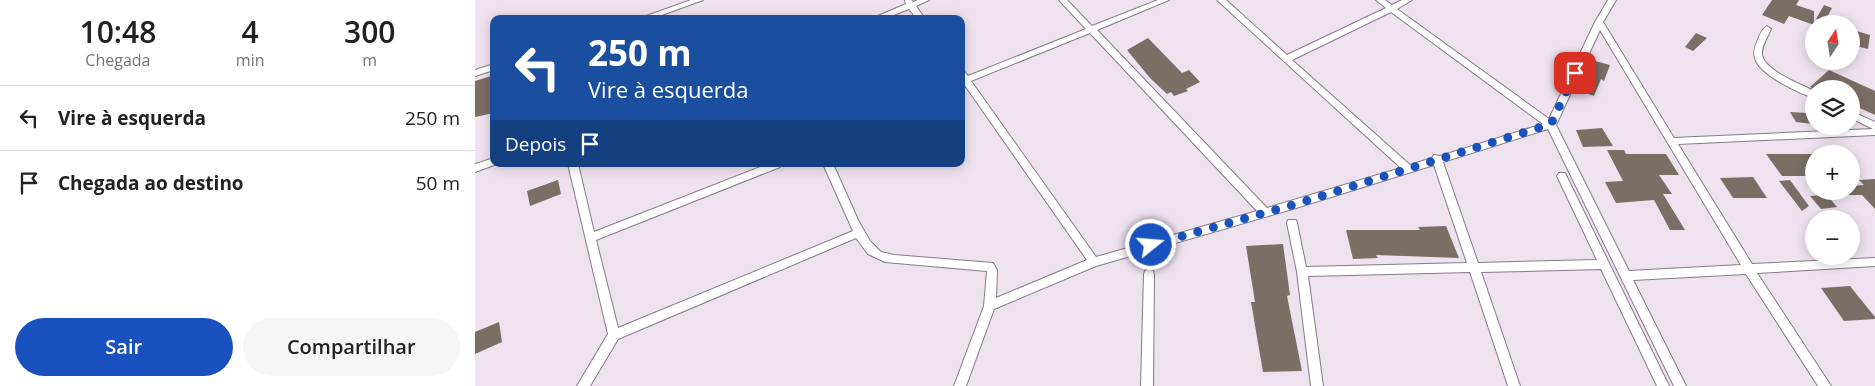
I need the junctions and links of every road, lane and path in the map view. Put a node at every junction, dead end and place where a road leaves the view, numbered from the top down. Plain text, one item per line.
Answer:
1 (699, 0) edge
2 (925, 0) edge
3 (1063, 0) edge
4 (1165, 0) edge
5 (1221, 0) edge
6 (1380, 0) edge
7 (1408, 0) edge
8 (1612, 0) edge
9 (909, 3) edge
10 (1391, 8) junction
11 (654, 15) edge
12 (884, 15) edge
13 (918, 15) edge
14 (1599, 22) junction
15 (1091, 29) junction
16 (1767, 29) dead end
17 (1287, 59) junction
18 (490, 68) edge
19 (475, 73) edge
20 (965, 77) edge
21 (965, 81) edge
22 (1805, 90) edge
23 (1860, 118) edge
24 (1551, 124) junction
25 (1875, 126) edge
26 (1875, 132) edge
27 (1673, 141) junction
28 (1437, 158) junction
29 (490, 162) edge
30 (574, 167) edge
31 (769, 167) edge
32 (829, 167) edge
33 (475, 168) edge
34 (1407, 168) junction
35 (1562, 176) dead end
36 (1264, 212) junction
37 (1292, 223) dead end
38 (860, 232) junction
39 (590, 238) junction
40 (1094, 262) junction
41 (1875, 262) edge
42 (1604, 264) junction
43 (1473, 266) junction
44 (1750, 271) junction
45 (1302, 272) junction
46 (1149, 274) dead end
47 (1626, 276) junction
48 (990, 306) junction
49 (614, 335) junction
50 (583, 386) edge
51 (960, 386) edge
52 (1147, 386) edge
53 (1317, 386) edge
54 (1514, 386) edge
55 (1663, 386) edge
56 (1680, 386) edge
57 (1825, 386) edge

1 - 11 street
2 - 9 street
3 - 15 street
4 - 15 street
5 - 17 street
6 - 10 street
7 - 10 street
8 - 14 street
9 - 12 street
9 - 13 street
10 - 17 street
10 - 24 street
14 - 24 street
14 - 27 street
15 - 20 street
15 - 36 street
16 - 22 street
17 - 34 street
18 - 19 street
21 - 40 street
23 - 25 street
24 - 28 street
24 - 47 street
26 - 27 street
27 - 44 street
28 - 34 street
28 - 43 street
29 - 33 street
30 - 39 street
31 - 39 street
32 - 38 street
34 - 36 street
35 - 42 street
36 - 40 street
37 - 45 street
38 - 48 street
38 - 49 street
39 - 49 street
40 - 48 street
41 - 44 street
42 - 43 street
42 - 55 street
43 - 45 street
43 - 54 street
44 - 47 street
44 - 57 street
45 - 53 street
46 - 52 street
47 - 56 street
48 - 51 street
49 - 50 street

